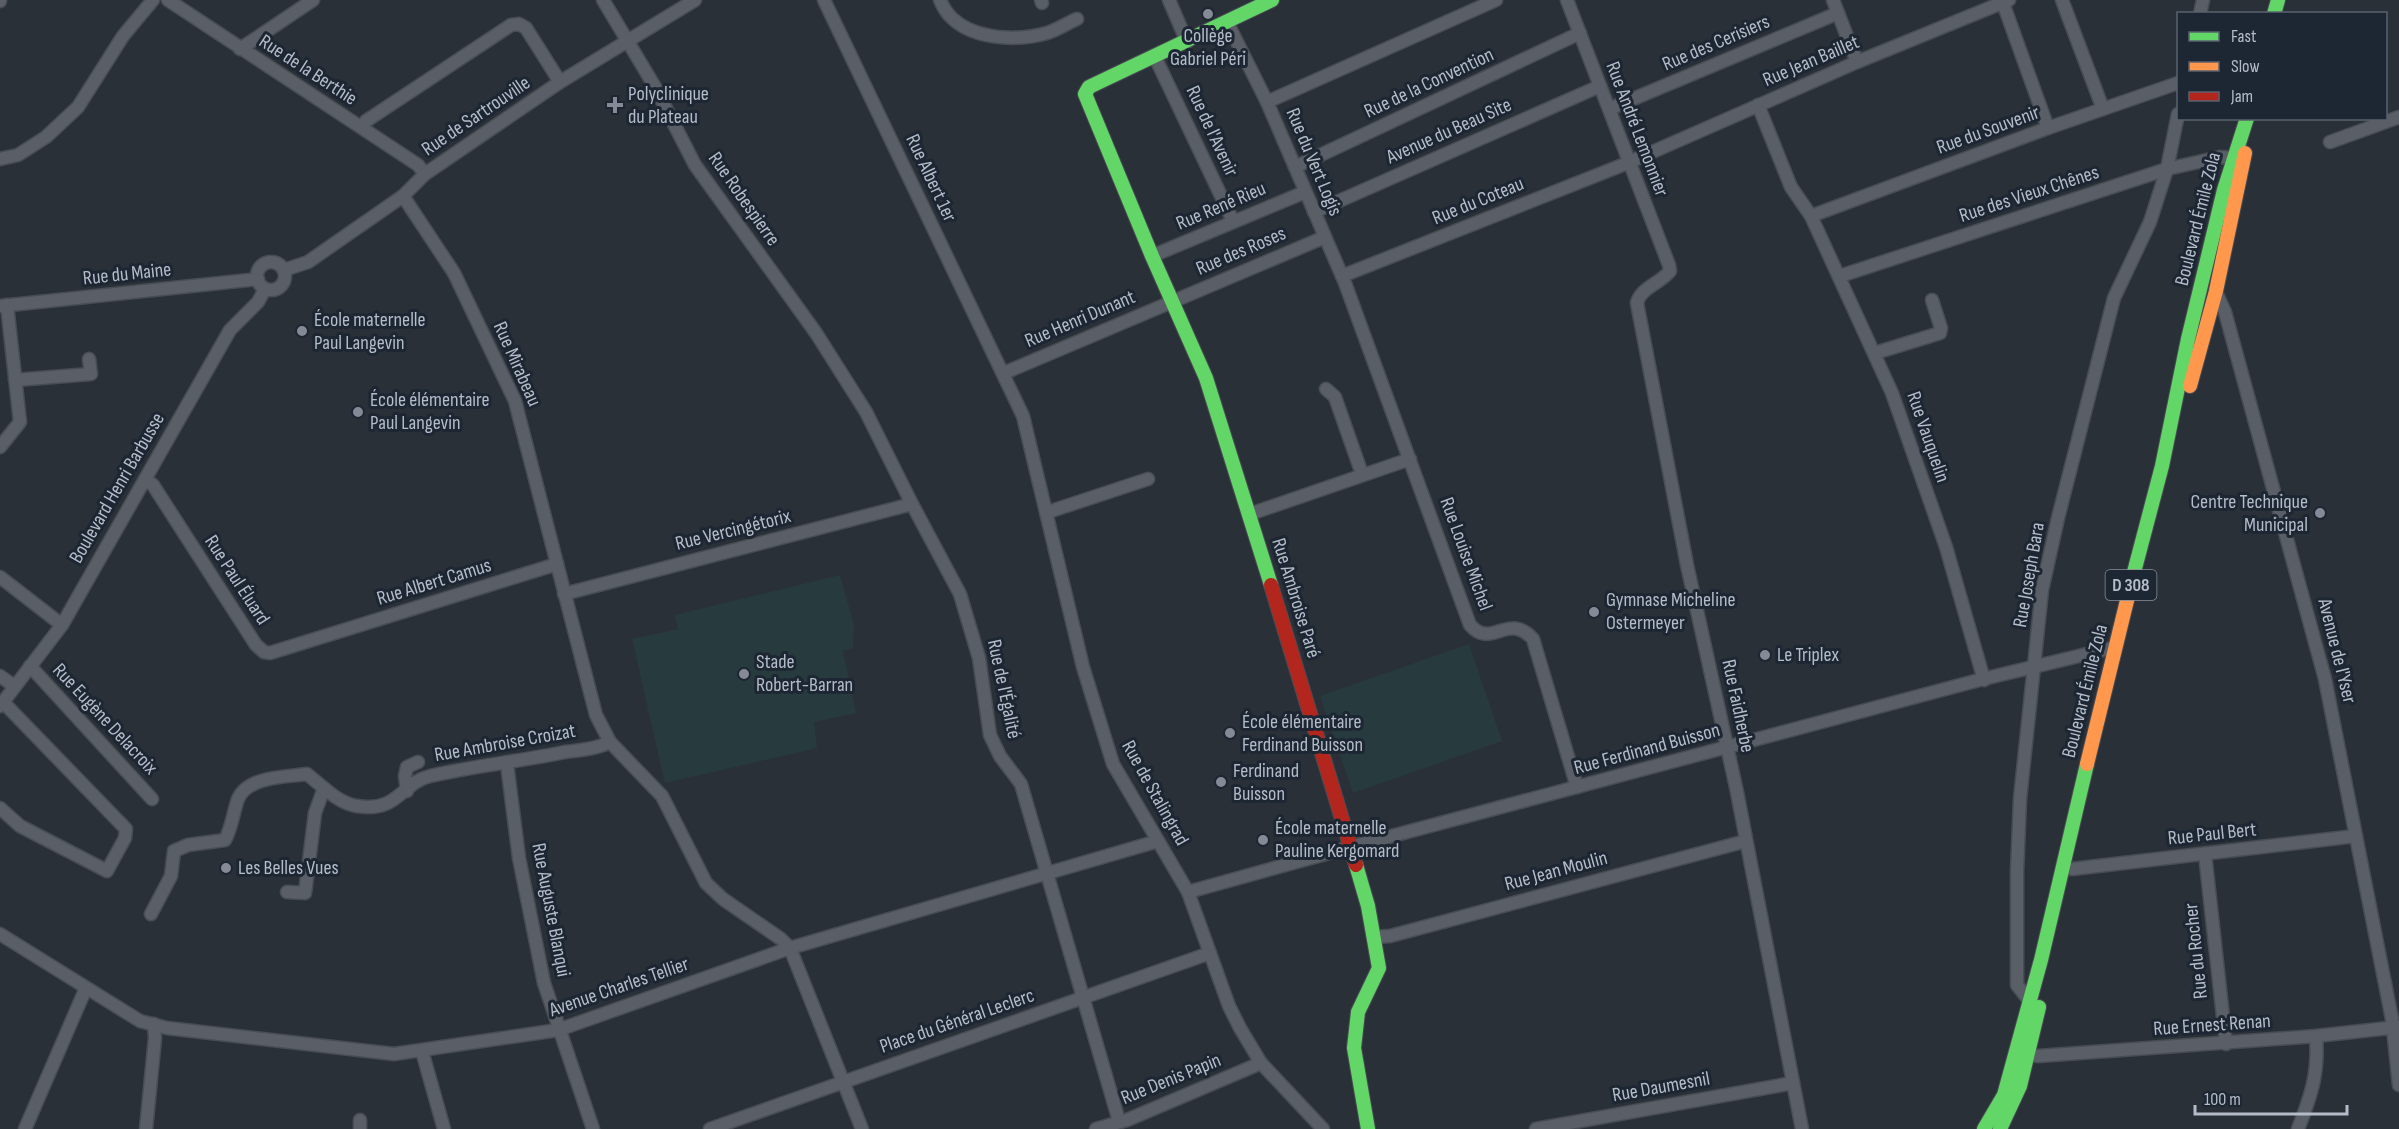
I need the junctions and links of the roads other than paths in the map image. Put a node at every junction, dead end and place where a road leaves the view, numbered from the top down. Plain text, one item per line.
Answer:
1 (153, 0) edge
2 (168, 0) edge
3 (313, 0) edge
4 (603, 0) edge
5 (695, 0) edge
6 (824, 0) edge
7 (940, 0) edge
8 (1169, 0) edge
9 (1272, 0) edge
10 (1496, 0) edge
11 (1567, 0) edge
12 (1833, 0) edge
13 (2062, 0) edge
14 (2006, 1) edge
15 (1838, 13) junction
16 (1077, 19) dead end
17 (1227, 22) junction
18 (1580, 33) junction
19 (628, 39) junction
20 (1187, 42) junction
21 (240, 49) junction
22 (1155, 57) junction
23 (1857, 62) junction
24 (560, 82) junction
25 (2177, 82) edge
26 (1600, 86) junction
27 (1267, 102) junction
28 (1758, 105) junction
29 (1609, 109) junction
30 (2103, 109) junction
31 (2399, 117) edge
32 (2177, 119) edge
33 (2248, 120) edge
34 (2249, 120) edge
35 (361, 127) junction
36 (2048, 128) junction
37 (2330, 142) dead end
38 (2233, 158) junction
39 (0, 159) edge
40 (1629, 163) junction
41 (1295, 167) junction
42 (2167, 169) junction
43 (425, 174) junction
44 (1305, 192) junction
45 (403, 196) junction
46 (1314, 212) junction
47 (1811, 216) junction
48 (1233, 221) junction
49 (1325, 237) junction
50 (2211, 247) junction
51 (1152, 256) junction
52 (284, 270) junction
53 (1670, 271) joint
54 (1342, 276) junction
55 (1840, 276) junction
56 (261, 284) junction
57 (2216, 291) junction
58 (2198, 297) junction
59 (1932, 300) dead end
60 (1172, 301) junction
61 (3, 306) edge
62 (1359, 320) joint
63 (1875, 353) junction
64 (89, 359) dead end
65 (1004, 373) junction
66 (15, 380) junction
67 (1326, 389) dead end
68 (866, 412) joint
69 (0, 447) edge
70 (1410, 459) junction
71 (1362, 474) junction
72 (145, 479) junction
73 (1148, 479) dead end
74 (912, 504) junction
75 (1047, 512) junction
76 (1250, 514) junction
77 (557, 564) junction
78 (0, 577) edge
79 (564, 594) junction
80 (62, 625) junction
81 (321, 636) joint
82 (2116, 647) junction
83 (30, 666) junction
84 (2035, 666) junction
85 (0, 676) edge
86 (1984, 680) junction
87 (14, 686) junction
88 (1, 704) edge
89 (610, 742) junction
90 (1728, 748) junction
91 (418, 762) dead end
92 (507, 764) junction
93 (1577, 787) junction
94 (324, 788) junction
95 (407, 791) junction
96 (152, 799) dead end
97 (0, 808) edge
98 (2356, 836) junction
99 (1158, 841) junction
100 (1746, 841) junction
101 (1351, 847) junction
102 (2205, 854) junction
103 (2072, 869) junction
104 (1046, 874) junction
105 (287, 892) dead end
106 (1188, 892) junction
107 (151, 914) dead end
108 (0, 934) edge
109 (1375, 937) junction
110 (790, 948) junction
111 (1210, 953) junction
112 (86, 988) junction
113 (1082, 998) junction
114 (2030, 998) junction
115 (2037, 1016) junction
116 (154, 1024) junction
117 (2396, 1027) edge
118 (558, 1030) junction
119 (2316, 1036) junction
120 (2226, 1044) junction
121 (422, 1051) junction
122 (2022, 1054) junction
123 (1261, 1063) junction
124 (844, 1082) junction
125 (1793, 1083) junction
126 (2399, 1085) edge
127 (1117, 1124) edge
128 (25, 1129) edge
129 (146, 1129) edge
130 (444, 1129) edge
131 (593, 1129) edge
132 (710, 1129) edge
133 (862, 1129) edge
134 (1096, 1129) edge
135 (1323, 1129) edge
136 (1368, 1129) edge
137 (1536, 1129) edge
138 (1802, 1129) edge
139 (1984, 1129) edge
140 (2000, 1129) edge
141 (2298, 1129) edge

1 - 39 street
2 - 21 street, Rue de la Berthie
3 - 21 street
4 - 19 street, Rue Robespierre
5 - 19 street, Rue de Sartrouville
6 - 65 street, Rue Albert 1er
7 - 16 street
8 - 20 street
9 - 17 main road
10 - 27 street
11 - 18 street, Rue André Lemonnier
12 - 15 street
13 - 30 street
14 - 23 street, Rue Jean Baillet
14 - 36 street
15 - 23 street
15 - 29 street, Rue des Cerisiers
17 - 20 main road
17 - 27 street, Rue du Vert Logis
18 - 26 street, Rue André Lemonnier
18 - 41 street, Rue de la Convention
19 - 24 street, Rue de Sartrouville
19 - 68 street, Rue Robespierre
20 - 22 main road
21 - 35 street, Rue de la Berthie
22 - 48 street, Rue de l'Avenir
22 - 51 main road, Rue Ambroise Paré
23 - 28 street, Rue Jean Baillet
24 - 35 street
24 - 43 street, Rue de Sartrouville
25 - 30 street, Rue du Souvenir
26 - 29 street, Rue André Lemonnier
26 - 46 street, Avenue du Beau Site
27 - 41 street, Rue du Vert Logis
28 - 40 street, Rue Jean Baillet
28 - 47 street, Rue Vauquelin
29 - 40 street, Rue André Lemonnier
30 - 36 street, Rue du Souvenir
31 - 37 street
32 - 42 street, Rue Joseph Bara
33 - 38 main road, Boulevard Émile Zola / D 308
34 - 57 main road, Boulevard Émile Zola / D 308
35 - 43 street, Rue de la Berthie
36 - 47 street, Rue du Souvenir
38 - 42 street, Rue des Vieux Chênes
38 - 50 main road, Boulevard Émile Zola / D 308
40 - 53 street, Rue André Lemonnier
40 - 54 street, Rue du Coteau
41 - 44 street, Rue du Vert Logis
42 - 55 street, Rue des Vieux Chênes
42 - 84 street, Rue Joseph Bara
43 - 45 street, Rue de Sartrouville
44 - 46 street, Rue du Vert Logis
44 - 48 street, Rue René Rieu
45 - 52 street, Rue de Sartrouville
45 - 77 street, Rue Mirabeau
46 - 49 street, Rue du Vert Logis
47 - 55 street, Rue Vauquelin
48 - 51 street, Rue René Rieu
49 - 54 street, Rue du Vert Logis
49 - 60 street, Rue des Roses
50 - 57 street, Avenue de l'Yser
50 - 58 main road, Boulevard Émile Zola / D 308
51 - 60 main road, Rue Ambroise Paré
52 - 56 street
52 - 56 street
53 - 90 street, Rue Faidherbe
54 - 62 street, Rue du Vert Logis
55 - 63 street, Rue Vauquelin
56 - 61 street, Rue du Maine
56 - 72 street, Boulevard Henri Barbusse
57 - 58 street
57 - 98 street, Avenue de l'Yser
57 - 103 main road, Boulevard Émile Zola / D 308
58 - 82 main road, Boulevard Émile Zola / D 308
59 - 63 street
60 - 65 street, Rue Henri Dunant
60 - 76 main road, Rue Ambroise Paré
61 - 66 street
62 - 70 street, Rue Louise Michel
63 - 86 street, Rue Vauquelin
64 - 66 street
65 - 75 street, Rue de Stalingrad
66 - 69 street
67 - 71 street
68 - 74 street, Rue de l'Égalité
70 - 71 street
70 - 93 street, Rue Louise Michel
71 - 76 street
72 - 80 street, Boulevard Henri Barbusse
72 - 81 street, Rue Paul Éluard
73 - 75 street
74 - 79 street, Rue Vercingétorix
74 - 104 street, Rue de l'Égalité
75 - 99 street, Rue de Stalingrad
76 - 101 main road, Rue Ambroise Paré
77 - 79 street, Rue Mirabeau
77 - 81 street, Rue Albert Camus
78 - 80 street
79 - 89 street, Rue Mirabeau
80 - 83 street, Boulevard Henri Barbusse
82 - 84 street, Rue Ferdinand Buisson
82 - 114 main road, Boulevard Émile Zola / D 308
83 - 87 street, Boulevard Henri Barbusse
83 - 96 street, Rue Eugène Delacroix
84 - 86 street, Rue Ferdinand Buisson
84 - 114 street, Rue Joseph Bara
85 - 87 street
86 - 90 street, Rue Ferdinand Buisson
87 - 88 street, Boulevard Henri Barbusse
88 - 97 street
89 - 92 street, Rue Ambroise Croizat
89 - 110 street, Rue Mirabeau
90 - 93 street, Rue Ferdinand Buisson
90 - 100 street, Rue Faidherbe
91 - 95 street
92 - 95 street, Rue Ambroise Croizat
92 - 118 street, Rue Auguste Blanqui
93 - 101 street, Rue Ferdinand Buisson
94 - 95 street, Rue Ambroise Croizat
94 - 105 street
94 - 107 street, Rue Ambroise Croizat
98 - 102 street, Rue Paul Bert
98 - 117 street, Avenue de l'Yser
99 - 104 street, Avenue Charles Tellier
99 - 106 street, Rue de Stalingrad
100 - 109 street, Rue Jean Moulin
100 - 125 street, Rue Faidherbe
101 - 106 street, Rue Ferdinand Buisson
101 - 109 main road, Rue Ambroise Paré
102 - 103 street, Rue Paul Bert
102 - 120 street, Rue du Rocher
103 - 115 main road, Boulevard Émile Zola / D 308
104 - 110 street, Avenue Charles Tellier
104 - 113 street, Rue de l'Égalité
106 - 111 street, Rue de Stalingrad
108 - 112 street, Avenue Charles Tellier
109 - 136 main road, Rue Ambroise Paré
110 - 118 street, Avenue Charles Tellier
110 - 124 street
111 - 113 street, Place du Général Leclerc
111 - 123 street, Rue de Stalingrad
112 - 116 street, Avenue Charles Tellier
112 - 128 street
113 - 124 street, Place du Général Leclerc
113 - 127 street, Rue de l'Égalité
114 - 115 street, Rue Joseph Bara
114 - 122 main road, Boulevard Émile Zola / D 308
115 - 122 main road, Boulevard Émile Zola / D 308
116 - 121 street, Avenue Charles Tellier
116 - 129 street
117 - 119 street, Rue Ernest Renan
117 - 126 street, Avenue de l'Yser
118 - 121 street, Avenue Charles Tellier
118 - 131 street, Rue Auguste Blanqui
119 - 120 street, Rue Ernest Renan
119 - 141 street
120 - 122 street, Rue Ernest Renan
121 - 130 street
122 - 139 main road, Boulevard Émile Zola / D 308
122 - 140 main road, Boulevard Émile Zola / D 308
123 - 127 street, Rue Denis Papin
123 - 135 street, Rue de Stalingrad
124 - 132 street, Place du Général Leclerc
124 - 133 street
125 - 137 street, Rue Daumesnil
125 - 138 street, Rue Faidherbe
127 - 134 street, Rue Denis Papin

